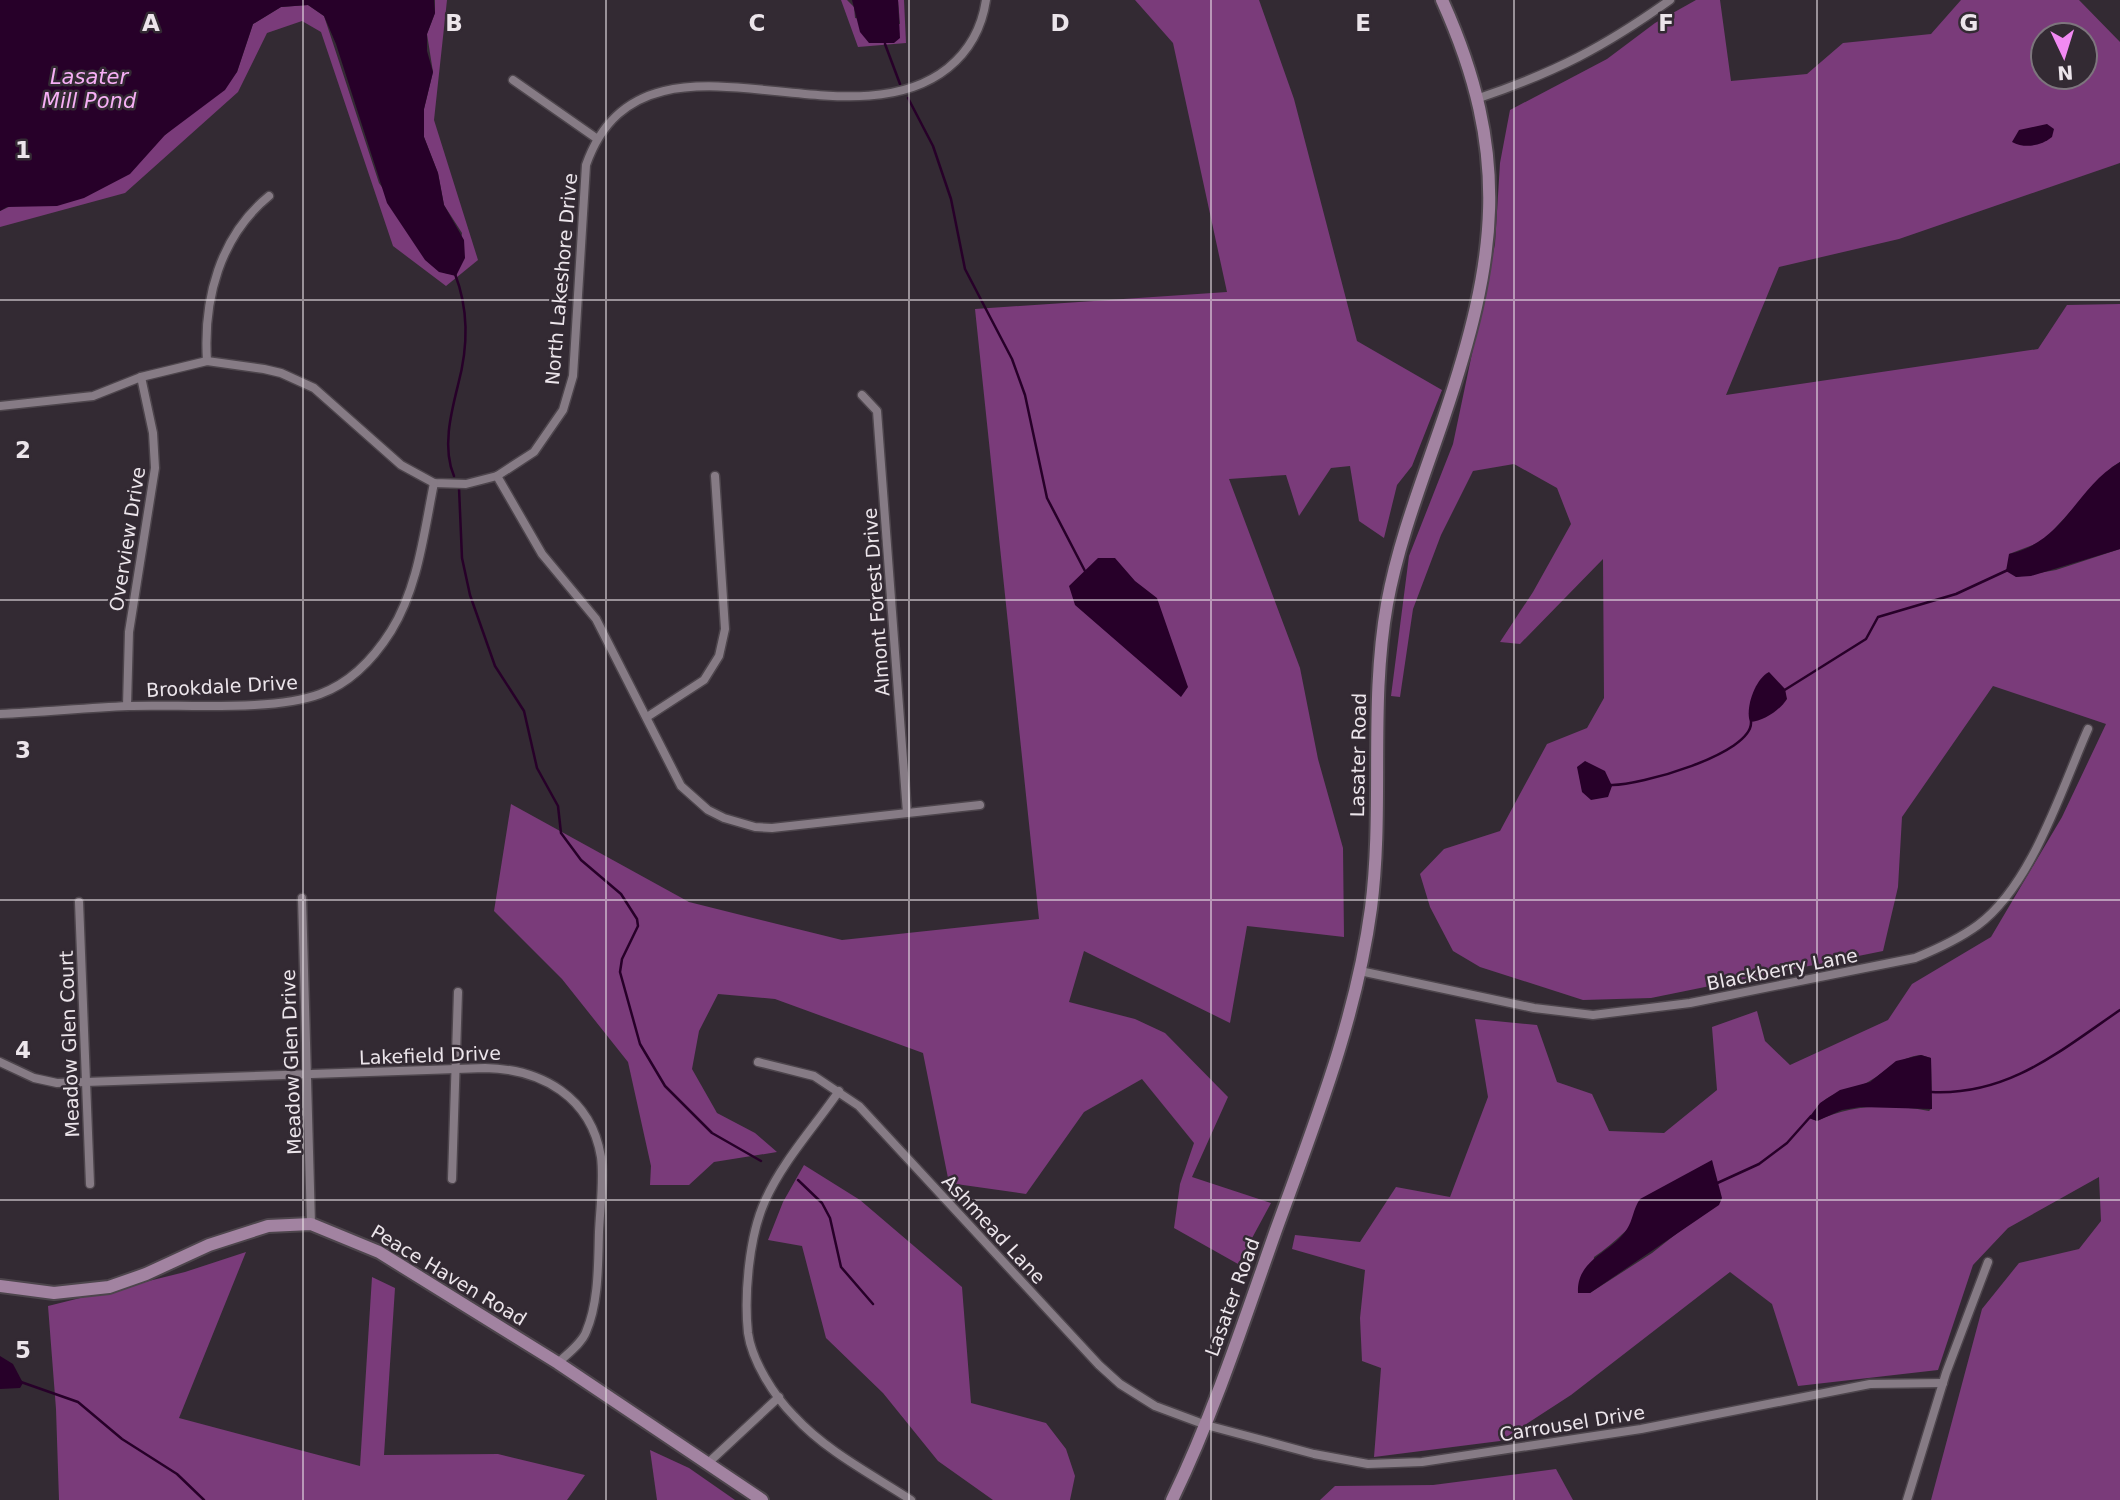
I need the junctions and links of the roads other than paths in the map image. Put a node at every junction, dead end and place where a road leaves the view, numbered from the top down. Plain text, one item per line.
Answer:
1 (986, 0) edge
2 (1442, 0) edge
3 (1667, 1) edge
4 (513, 80) dead end
5 (1479, 98) junction
6 (596, 138) junction
7 (270, 196) dead end
8 (207, 361) junction
9 (142, 377) junction
10 (862, 395) dead end
11 (0, 406) edge
12 (497, 476) junction
13 (715, 476) dead end
14 (434, 483) junction
15 (127, 706) junction
16 (0, 715) edge
17 (647, 717) junction
18 (2088, 729) dead end
19 (980, 805) dead end
20 (907, 813) junction
21 (302, 898) dead end
22 (79, 902) dead end
23 (1360, 971) junction
24 (458, 992) dead end
25 (0, 1062) edge
26 (758, 1062) dead end
27 (454, 1069) junction
28 (307, 1075) junction
29 (86, 1082) junction
30 (839, 1091) junction
31 (452, 1179) dead end
32 (90, 1184) dead end
33 (312, 1224) junction
34 (1988, 1262) dead end
35 (0, 1286) edge
36 (558, 1363) junction
37 (1943, 1383) junction
38 (779, 1397) junction
39 (1206, 1425) junction
40 (707, 1464) junction
41 (762, 1500) edge
42 (911, 1500) edge
43 (1172, 1500) edge
44 (1907, 1500) edge

1 - 6 street, North Lakeshore Drive
2 - 5 street, Lasater Road
3 - 5 street
4 - 6 street
5 - 23 street, Lasater Road
6 - 12 street, North Lakeshore Drive
7 - 8 street
8 - 9 street, North Lakeshore Drive
8 - 14 street, North Lakeshore Drive
9 - 11 street, North Lakeshore Drive
9 - 15 street, Overview Drive
10 - 20 street, Almont Forest Drive
12 - 14 street, North Lakeshore Drive
12 - 17 street
13 - 17 street
14 - 15 street, Brookdale Drive
15 - 16 street, Brookdale Drive
17 - 20 street
18 - 23 street, Blackberry Lane
19 - 20 street
21 - 28 street, Meadow Glen Drive
22 - 29 street, Meadow Glen Court
23 - 39 street, Lasater Road
24 - 27 street
25 - 29 street, Lakefield Drive
26 - 30 street, Ashmead Lane
27 - 28 street, Lakefield Drive
27 - 31 street
27 - 36 street, Lakefield Drive
28 - 29 street, Lakefield Drive
28 - 33 street, Meadow Glen Drive
29 - 32 street, Meadow Glen Court
30 - 38 street
30 - 39 street, Ashmead Lane
33 - 35 street, Peace Haven Road
33 - 36 street, Peace Haven Road
34 - 37 street
36 - 40 street, Peace Haven Road
37 - 39 street, Carrousel Drive
37 - 44 street
38 - 40 street
38 - 42 street
39 - 43 street, Lasater Road
40 - 41 street, Peace Haven Road

